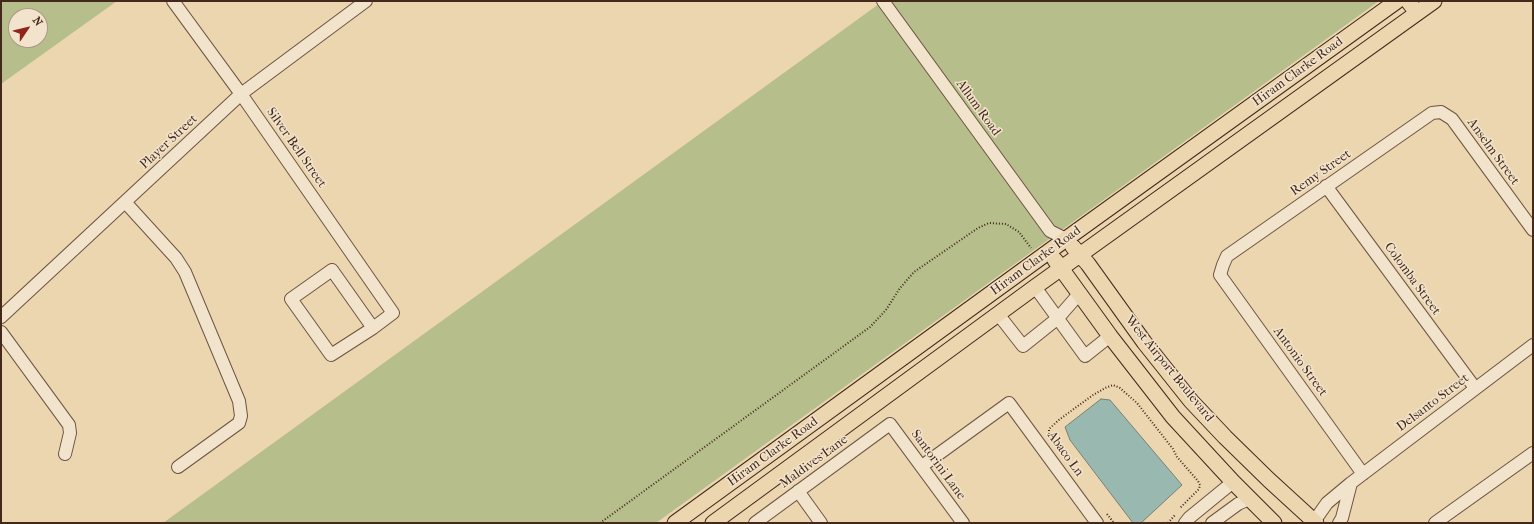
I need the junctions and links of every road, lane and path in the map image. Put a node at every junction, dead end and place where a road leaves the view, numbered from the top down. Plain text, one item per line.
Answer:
1 (173, 1) edge
2 (366, 1) edge
3 (883, 1) edge
4 (1397, 1) edge
5 (1434, 1) edge
6 (1412, 7) edge
7 (241, 94) junction
8 (1263, 97) junction
9 (1441, 112) joint
10 (1275, 114) junction
11 (1326, 186) junction
12 (125, 202) junction
13 (1533, 230) edge
14 (1050, 231) junction
15 (1066, 239) junction
16 (1041, 252) junction
17 (1080, 254) junction
18 (1223, 265) joint
19 (1061, 269) junction
20 (1035, 287) junction
21 (1079, 294) junction
22 (998, 314) junction
23 (1, 317) edge
24 (1058, 318) junction
25 (373, 328) junction
26 (1, 332) edge
27 (1110, 336) junction
28 (1533, 345) edge
29 (888, 369) junction
30 (900, 386) junction
31 (1475, 388) junction
32 (890, 424) joint
33 (1051, 440) dead end
34 (1533, 453) edge
35 (65, 454) dead end
36 (761, 460) junction
37 (922, 466) junction
38 (178, 467) dead end
39 (1363, 474) junction
40 (774, 478) junction
41 (1233, 482) junction
42 (1350, 483) junction
43 (798, 491) junction
44 (1249, 499) junction
45 (1208, 502) junction
46 (1105, 512) dead end
47 (1215, 521) edge
48 (1315, 522) edge
49 (600, 523) edge
50 (675, 523) edge
51 (713, 523) edge
52 (755, 523) edge
53 (822, 523) edge
54 (963, 523) edge
55 (1096, 523) edge
56 (1114, 523) edge
57 (1168, 523) edge
58 (1185, 523) edge
59 (1274, 523) edge
60 (1339, 523) edge
61 (1435, 523) edge

1 - 7 street, Silver Bell Street
2 - 7 street, Player Street
3 - 14 street, Allum Road
4 - 8 main road, Hiram Clarke Road
5 - 6 main road, Hiram Clarke Road
6 - 10 main road, Hiram Clarke Road
7 - 12 street, Player Street
7 - 25 street, Silver Bell Street
8 - 10 main road
8 - 15 main road, Hiram Clarke Road
9 - 11 street, Remy Street
9 - 13 street, Anselm Street
10 - 17 main road, Hiram Clarke Road
11 - 18 street, Remy Street
11 - 31 street, Colomba Street
12 - 23 street, Player Street
12 - 38 street
14 - 15 street, Allum Road
14 - 16 street
15 - 16 main road, Hiram Clarke Road
15 - 17 main road, West Airport Boulevard
16 - 19 main road, West Airport Boulevard
16 - 29 main road, Hiram Clarke Road
16 - 49 path
17 - 19 main road, Hiram Clarke Road
17 - 48 main road, West Airport Boulevard
18 - 39 street, Antonio Street
19 - 20 main road, Hiram Clarke Road
19 - 21 main road, West Airport Boulevard
20 - 22 main road, Hiram Clarke Road
20 - 24 street
21 - 24 street
21 - 27 main road, West Airport Boulevard
22 - 24 street
22 - 30 main road, Hiram Clarke Road
24 - 27 street
25 - 25 street
26 - 35 street
27 - 41 main road, West Airport Boulevard
28 - 31 street, Delsanto Street
29 - 30 main road
29 - 36 main road, Hiram Clarke Road
30 - 40 main road, Hiram Clarke Road
31 - 39 street, Delsanto Street
32 - 37 street, Santorini Lane
32 - 43 street, Maldives Lane
33 - 57 path
34 - 61 street
36 - 40 main road
36 - 50 main road, Hiram Clarke Road
37 - 54 street, Santorini Lane
37 - 55 street, Abaco Ln
39 - 42 street, Delsanto Street
40 - 51 main road, Hiram Clarke Road
41 - 44 main road, West Airport Boulevard
41 - 45 street
42 - 48 street, Delsanto Street
42 - 60 street
43 - 52 street, Maldives Lane
43 - 53 street
44 - 47 street
44 - 59 main road, West Airport Boulevard
45 - 47 street
45 - 58 street
46 - 56 path

